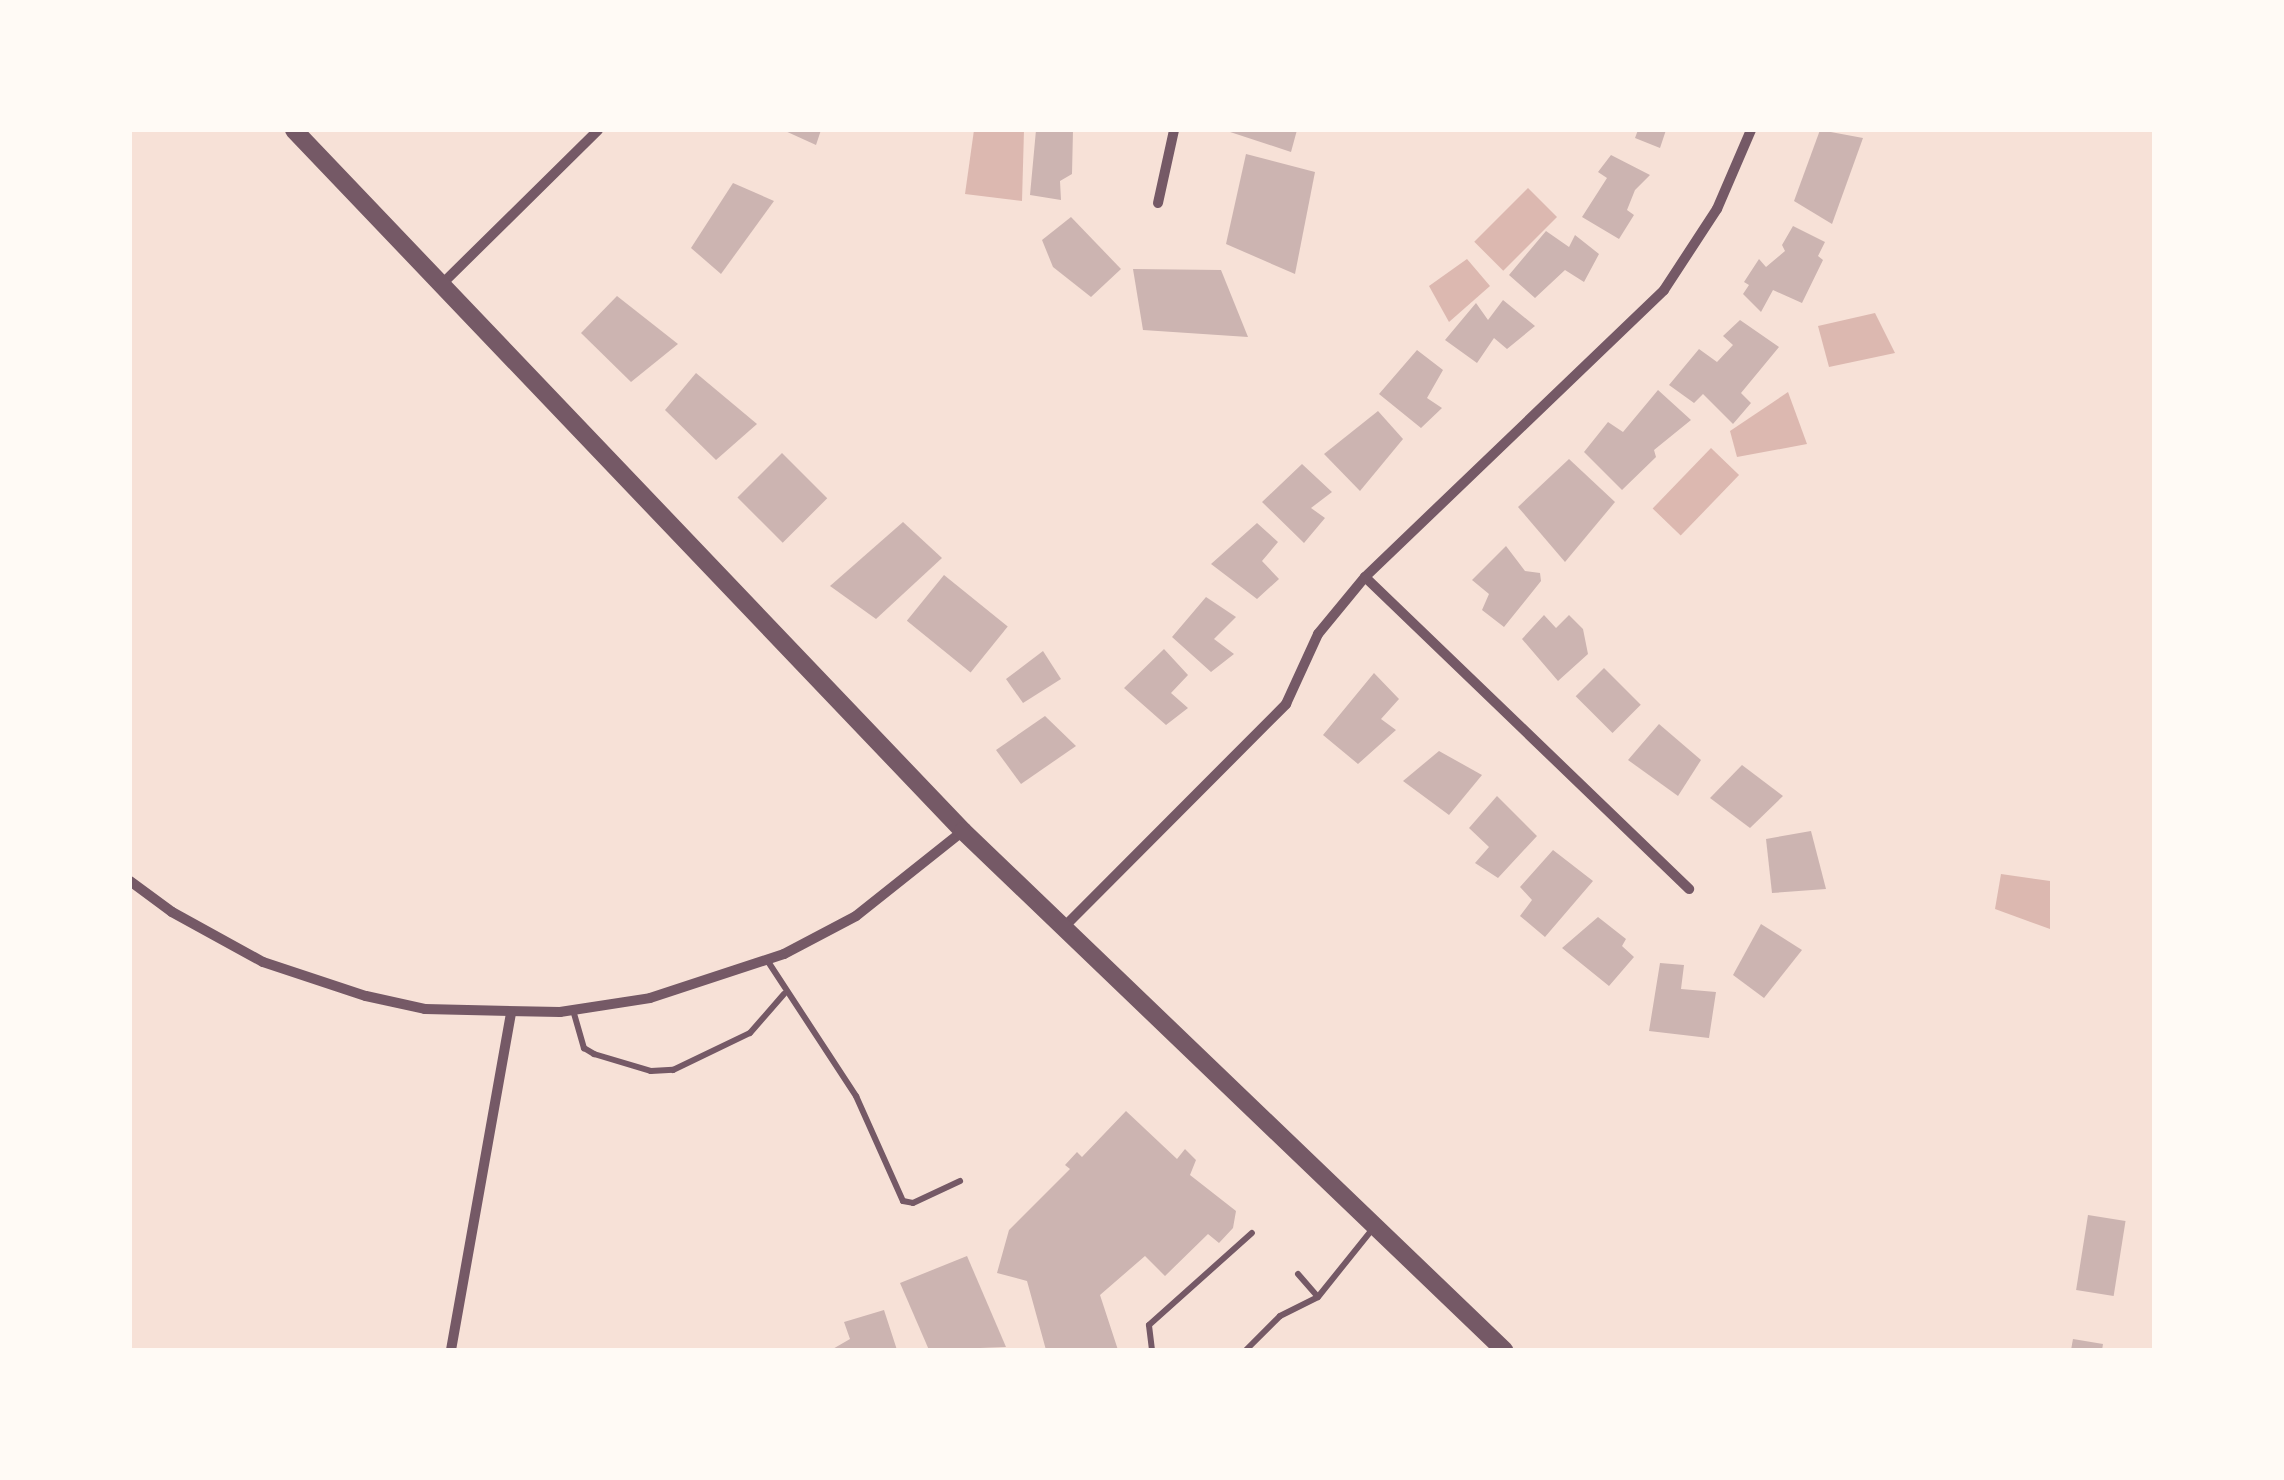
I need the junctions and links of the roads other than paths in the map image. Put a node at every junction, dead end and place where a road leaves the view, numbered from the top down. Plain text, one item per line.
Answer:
1 (294, 130) edge
2 (598, 130) edge
3 (1174, 130) edge
4 (1751, 130) edge
5 (1158, 204) dead end
6 (442, 284) junction
7 (1366, 577) junction
8 (964, 830) junction
9 (130, 881) edge
10 (1689, 889) dead end
11 (1064, 927) junction
12 (767, 960) junction
13 (784, 994) junction
14 (574, 1010) junction
15 (511, 1012) junction
16 (960, 1182) dead end
17 (1374, 1226) junction
18 (1252, 1232) dead end
19 (1298, 1274) dead end
20 (1318, 1296) junction
21 (452, 1350) edge
22 (1152, 1350) edge
23 (1246, 1350) edge
24 (1504, 1350) edge

1 - 6 street
2 - 6 street
3 - 5 street
4 - 7 street
6 - 8 street
7 - 10 street
7 - 11 street
8 - 11 street
8 - 12 street
9 - 15 street
11 - 17 street
12 - 13 lane
12 - 14 street
13 - 14 lane
13 - 16 lane
14 - 15 street
15 - 21 street
17 - 20 lane
17 - 24 street
18 - 22 lane
19 - 20 lane
20 - 23 lane

